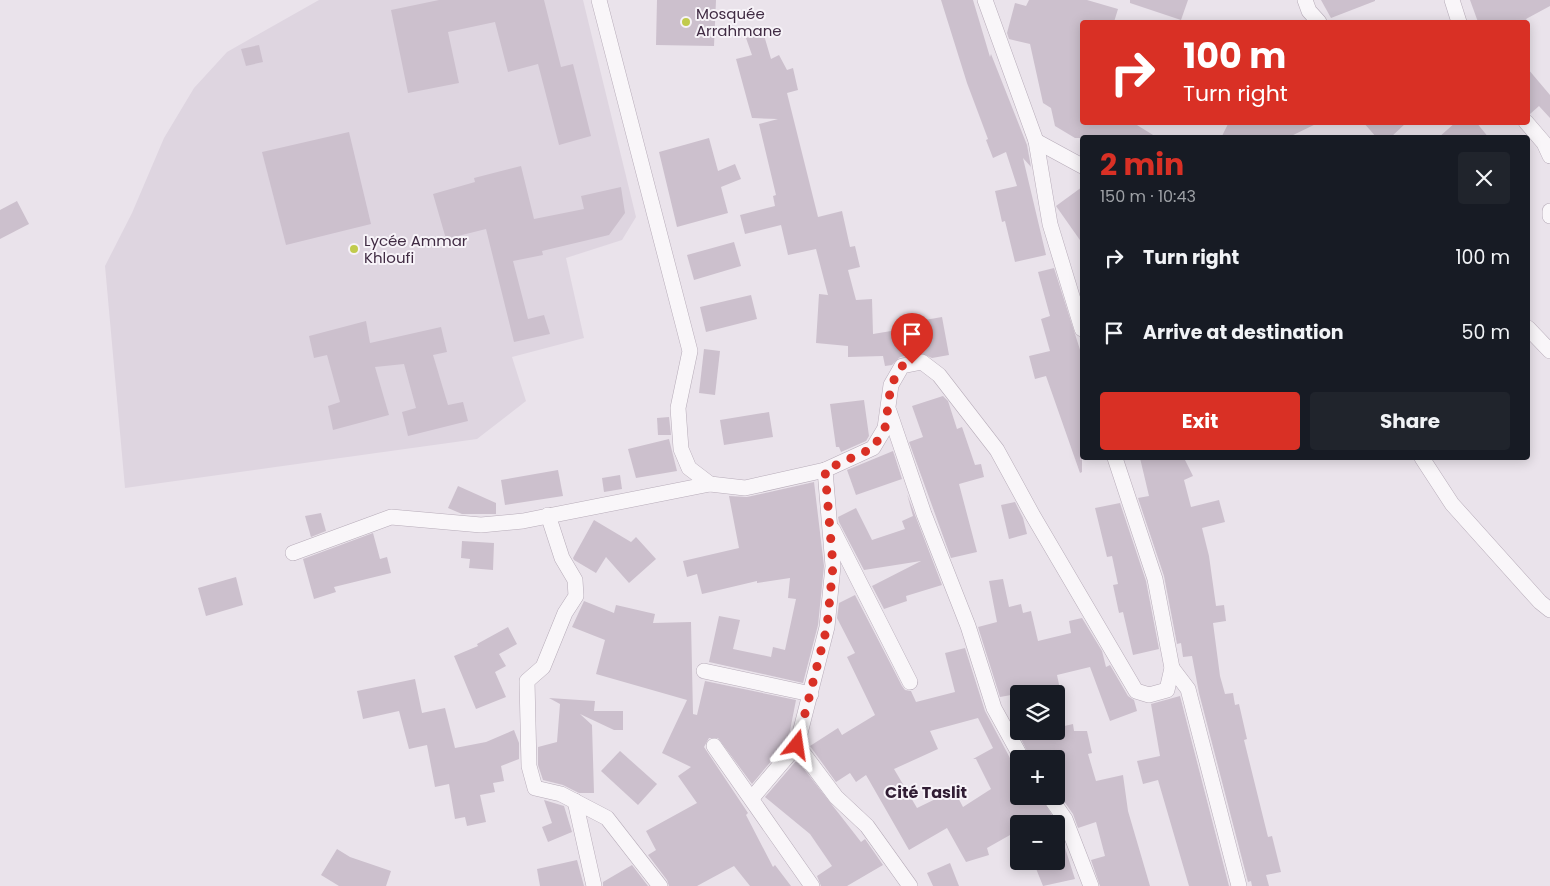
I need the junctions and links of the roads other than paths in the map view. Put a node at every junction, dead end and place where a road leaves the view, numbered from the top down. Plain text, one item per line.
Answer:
1 (599, 0) edge
2 (985, 0) edge
3 (1305, 0) edge
4 (1452, 0) edge
5 (1317, 20) edge
6 (1458, 20) edge
7 (1529, 125) edge
8 (1036, 141) junction
9 (1550, 156) edge
10 (1080, 165) edge
11 (1550, 210) edge
12 (1550, 216) edge
13 (1080, 323) edge
14 (1530, 330) edge
15 (1550, 351) edge
16 (888, 406) junction
17 (1116, 460) edge
18 (1423, 460) edge
19 (825, 470) junction
20 (710, 484) junction
21 (548, 515) junction
22 (829, 522) junction
23 (293, 553) dead end
24 (1550, 610) edge
25 (1172, 668) junction
26 (704, 671) dead end
27 (910, 682) dead end
28 (811, 694) junction
29 (797, 745) junction
30 (714, 746) dead end
31 (1017, 750) edge
32 (752, 798) junction
33 (575, 801) junction
34 (1055, 805) edge
35 (594, 886) edge
36 (660, 886) edge
37 (812, 886) edge
38 (910, 886) edge
39 (1091, 886) edge
40 (1239, 886) edge

1 - 20 street
2 - 8 street
3 - 5 street
4 - 6 street
7 - 9 street
8 - 10 street
8 - 13 street
11 - 12 street
14 - 15 street
16 - 19 street
16 - 25 street
16 - 31 street
17 - 25 street
18 - 24 street
19 - 20 street
19 - 22 street
20 - 21 street
21 - 23 street
21 - 33 street
22 - 27 street
22 - 28 street
25 - 40 street
26 - 28 street
28 - 29 street
29 - 32 street
29 - 38 street
30 - 32 street
32 - 37 street
33 - 35 street
33 - 36 street
34 - 39 street

